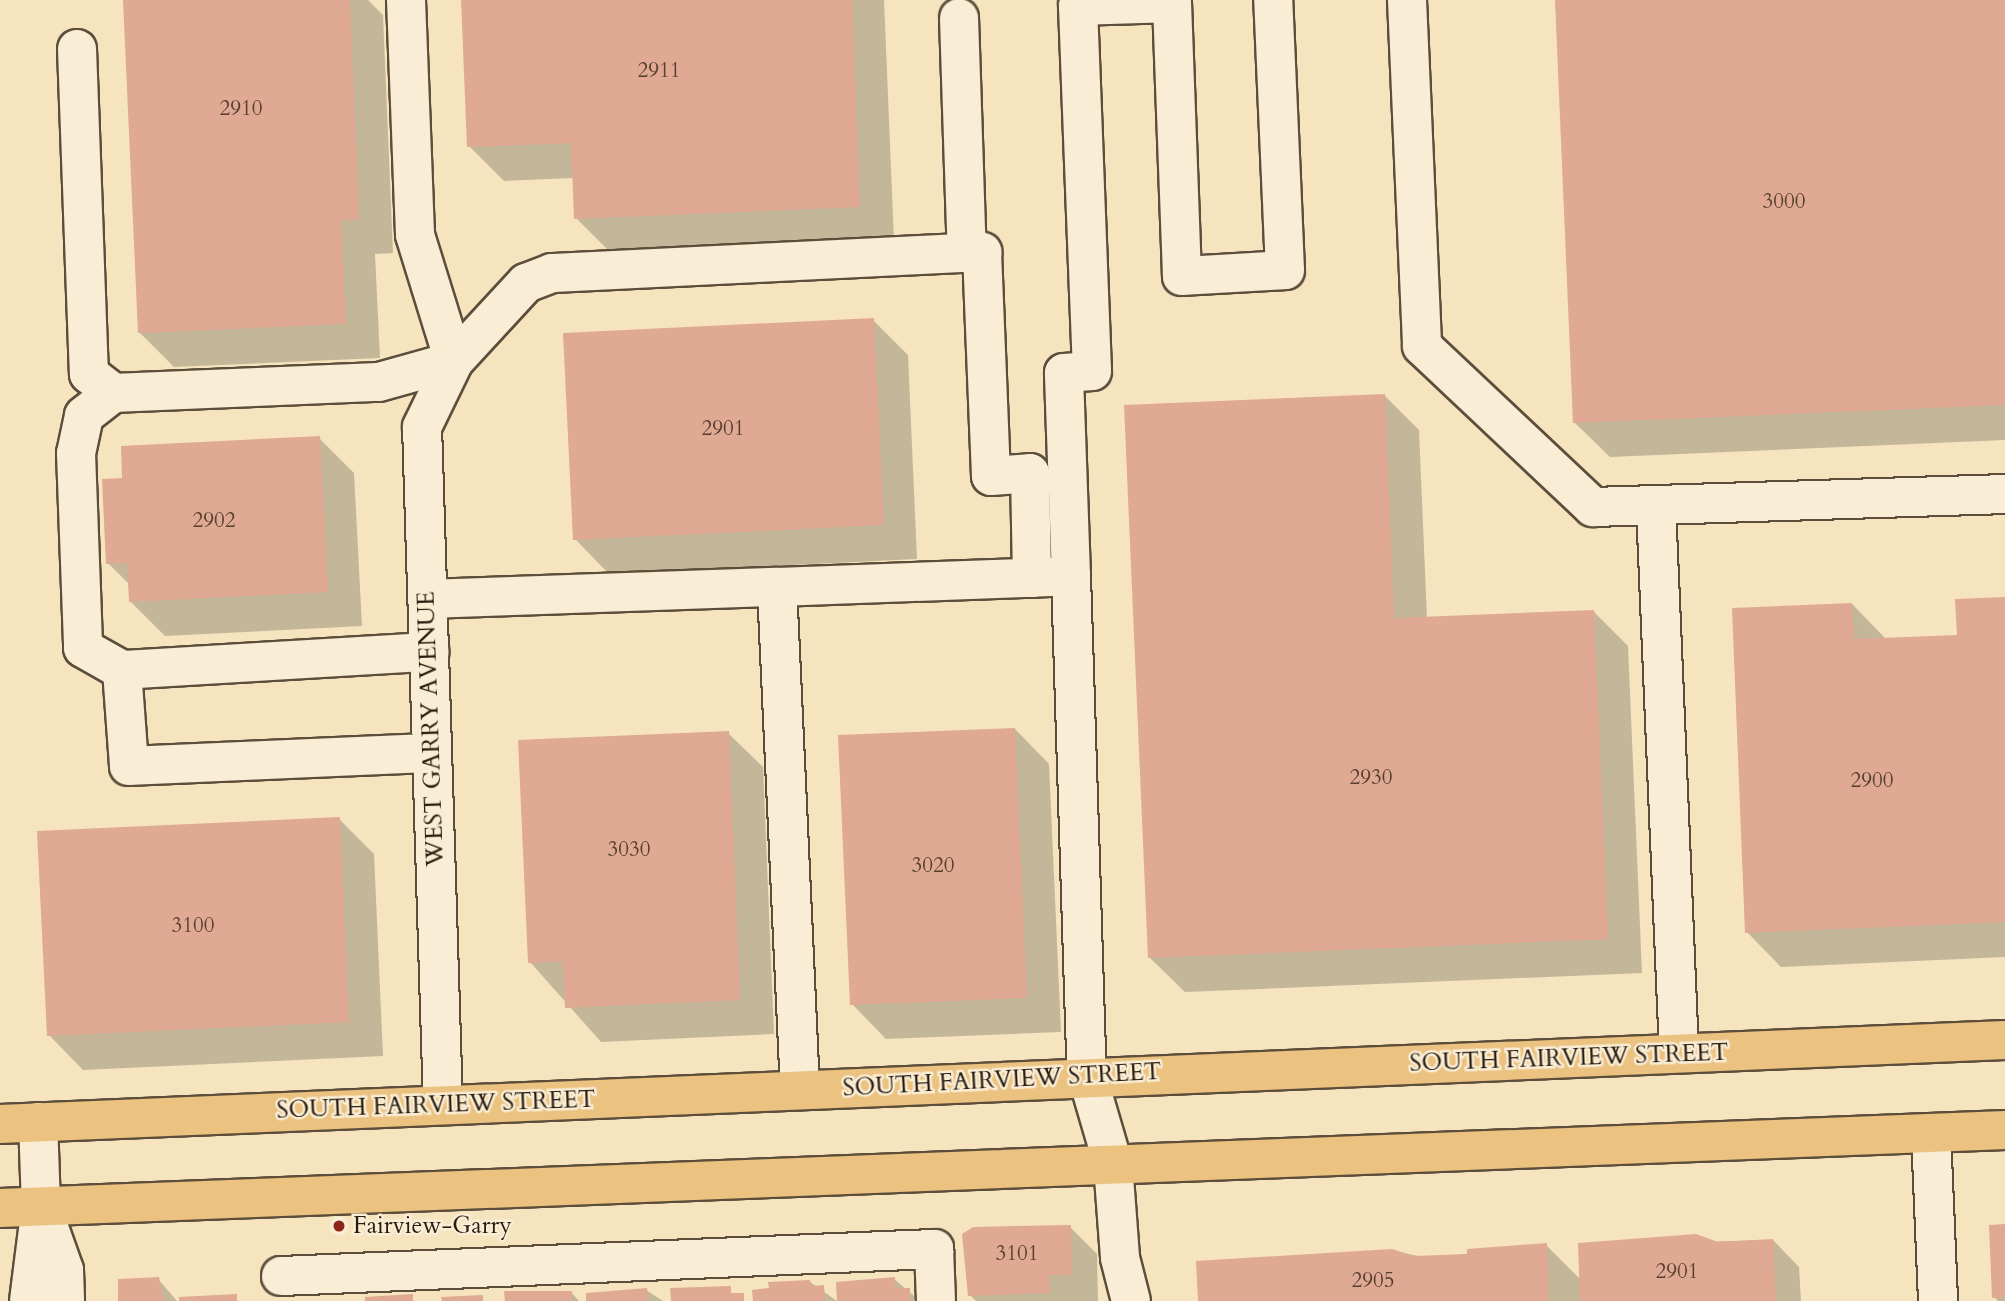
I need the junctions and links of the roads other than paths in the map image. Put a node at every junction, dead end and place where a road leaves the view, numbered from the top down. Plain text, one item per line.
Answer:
1 (406, 0) edge
2 (1273, 0) edge
3 (1407, 0) edge
4 (958, 19) dead end
5 (77, 49) dead end
6 (967, 253) junction
7 (454, 361) junction
8 (113, 393) junction
9 (2005, 494) edge
10 (1656, 506) junction
11 (1070, 576) junction
12 (1032, 578) junction
13 (777, 587) junction
14 (427, 599) junction
15 (429, 652) junction
16 (122, 670) junction
17 (432, 753) junction
18 (2005, 1040) edge
19 (1679, 1053) junction
20 (1087, 1075) junction
21 (800, 1089) junction
22 (443, 1104) junction
23 (38, 1122) junction
24 (0, 1124) edge
25 (2005, 1130) edge
26 (1931, 1133) junction
27 (1113, 1164) junction
28 (41, 1206) junction
29 (0, 1208) edge
30 (281, 1276) dead end
31 (29, 1301) edge
32 (65, 1301) edge
33 (936, 1301) edge
34 (1131, 1301) edge
35 (1938, 1301) edge

1 - 7 street
2 - 11 street
3 - 10 street
4 - 6 street
5 - 8 street
6 - 7 street
6 - 12 street
7 - 8 street
7 - 14 street, WEST GARRY AVENUE
8 - 16 street
9 - 10 street
10 - 19 street
11 - 12 street
11 - 20 street
12 - 13 street
13 - 14 street
13 - 21 street
14 - 15 street, WEST GARRY AVENUE
15 - 16 street
15 - 17 street, WEST GARRY AVENUE
16 - 17 street
17 - 22 street, WEST GARRY AVENUE
18 - 19 main road, SOUTH FAIRVIEW STREET
19 - 20 main road, SOUTH FAIRVIEW STREET
20 - 21 main road, SOUTH FAIRVIEW STREET
20 - 27 street
21 - 22 main road, SOUTH FAIRVIEW STREET
22 - 23 main road, SOUTH FAIRVIEW STREET
23 - 24 main road, SOUTH FAIRVIEW STREET
23 - 28 street
25 - 26 main road
26 - 27 main road
26 - 35 street
27 - 28 main road
27 - 34 street
28 - 29 main road
28 - 31 street
28 - 32 street
30 - 33 street

